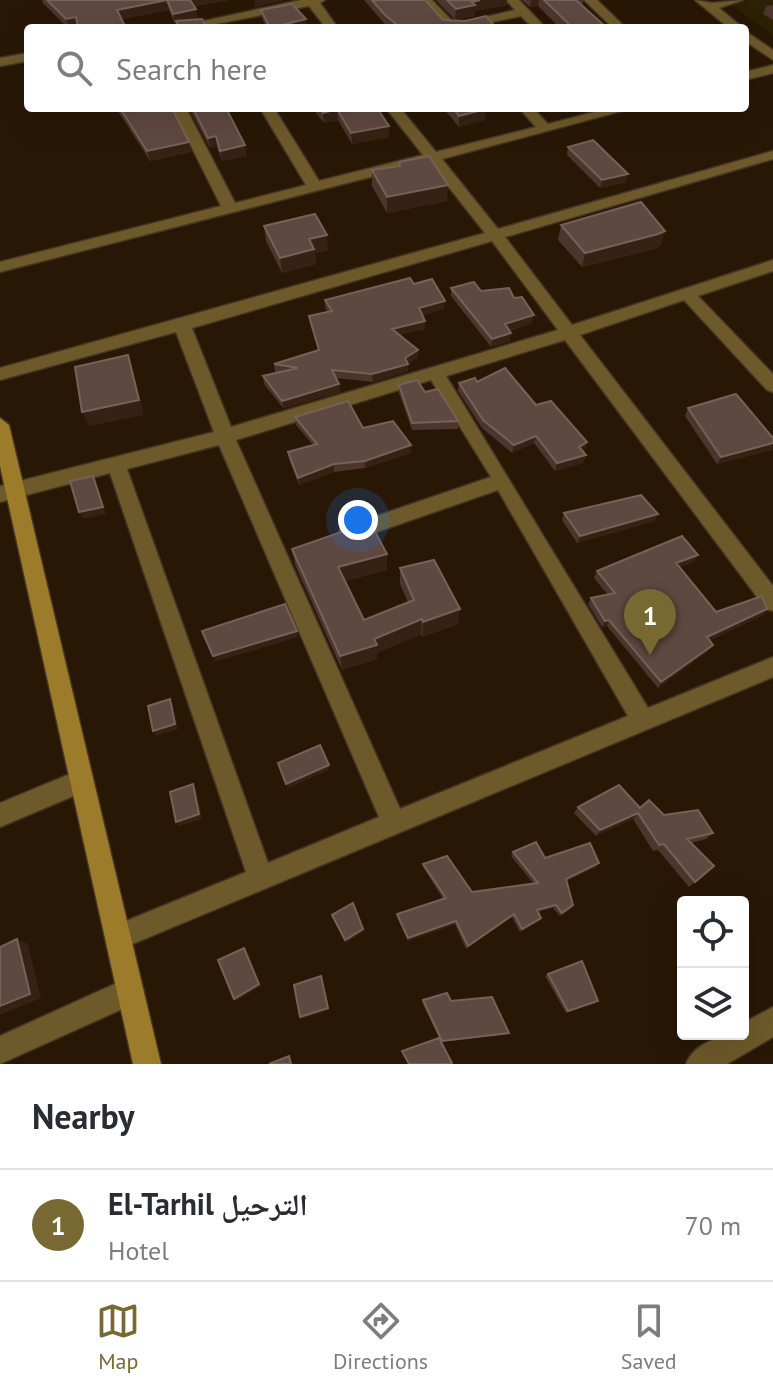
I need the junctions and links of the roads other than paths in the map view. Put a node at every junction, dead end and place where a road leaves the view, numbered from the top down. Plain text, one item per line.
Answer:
1 (314, 0) edge
2 (425, 0) edge
3 (512, 0) edge
4 (590, 0) edge
5 (737, 0) edge
6 (706, 4) edge
7 (524, 12) junction
8 (216, 24) edge
9 (329, 24) edge
10 (447, 24) edge
11 (469, 24) edge
12 (536, 24) edge
13 (616, 24) edge
14 (732, 24) edge
15 (749, 38) edge
16 (773, 43) edge
17 (758, 45) junction
18 (773, 56) edge
19 (24, 58) edge
20 (0, 62) edge
21 (773, 69) edge
22 (749, 75) edge
23 (181, 112) edge
24 (269, 112) edge
25 (396, 112) edge
26 (530, 112) edge
27 (607, 112) edge
28 (545, 128) junction
29 (773, 155) edge
30 (431, 157) junction
31 (315, 187) junction
32 (230, 208) junction
33 (495, 235) junction
34 (773, 265) edge
35 (0, 267) edge
36 (687, 294) junction
37 (182, 325) junction
38 (567, 333) junction
39 (435, 372) junction
40 (0, 374) edge
41 (773, 385) edge
42 (0, 425) edge
43 (225, 436) junction
44 (117, 466) junction
45 (503, 481) junction
46 (8, 492) edge
47 (324, 543) edge
48 (773, 602) edge
49 (773, 667) edge
50 (643, 721) junction
51 (82, 781) junction
52 (0, 815) edge
53 (394, 823) junction
54 (261, 878) junction
55 (118, 937) junction
56 (130, 991) junction
57 (773, 1021) edge
58 (0, 1050) edge
59 (147, 1064) edge
60 (700, 1064) edge

1 - 8 street
1 - 9 street
2 - 10 street
3 - 7 street
4 - 13 street
5 - 6 street
6 - 14 street
7 - 11 street
7 - 12 street
15 - 17 street
16 - 17 street
17 - 18 street
19 - 20 street
21 - 22 street
23 - 32 street
24 - 31 street
25 - 30 street
26 - 28 street
27 - 28 street
28 - 30 street
29 - 33 street
30 - 31 street
30 - 33 street
31 - 32 street
32 - 35 street
33 - 37 street
33 - 38 street
34 - 36 street
36 - 38 street
36 - 41 street
37 - 40 street
37 - 43 street
38 - 39 street
38 - 48 street
39 - 43 street
39 - 45 street
42 - 46 street
43 - 44 street
43 - 53 street
44 - 46 street
44 - 54 street
45 - 47 street
45 - 50 street
46 - 51 street
49 - 50 street
50 - 53 street
51 - 52 street
51 - 55 street
53 - 54 street
54 - 55 street
55 - 56 street
56 - 58 street
56 - 59 street
57 - 60 street

